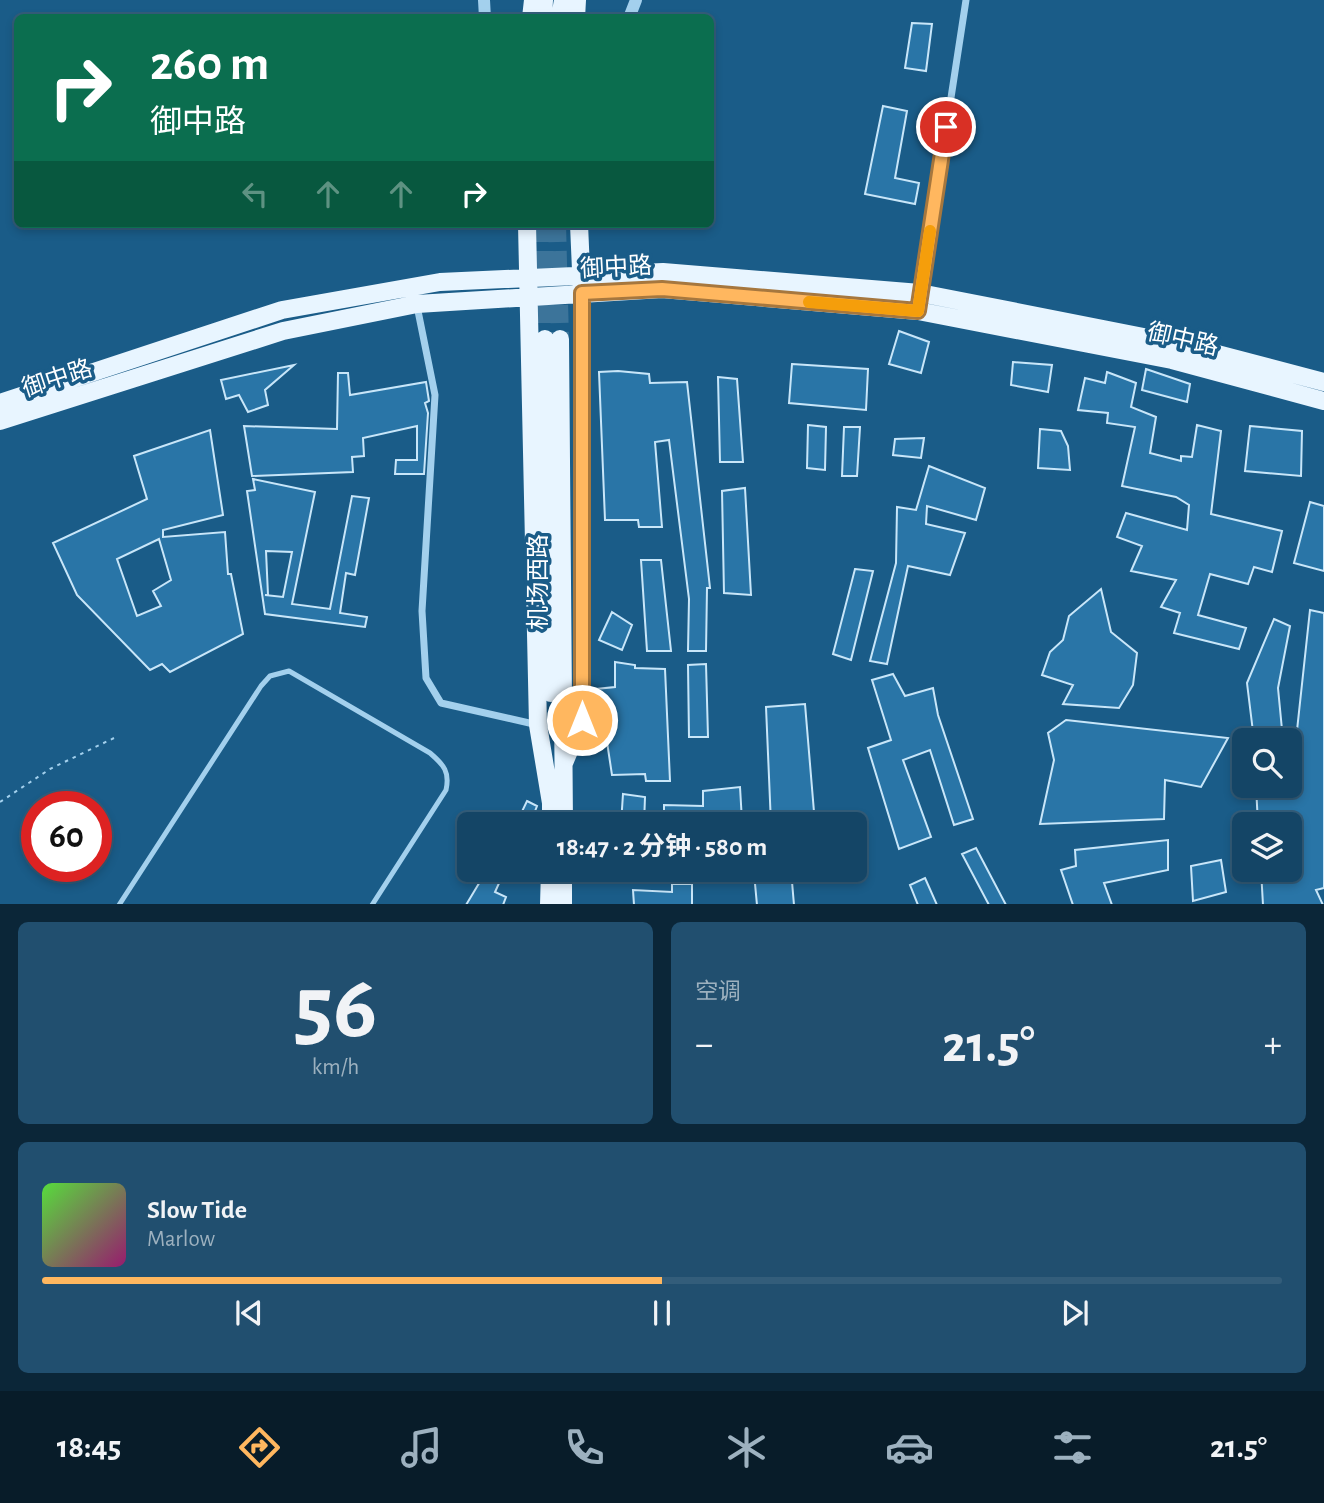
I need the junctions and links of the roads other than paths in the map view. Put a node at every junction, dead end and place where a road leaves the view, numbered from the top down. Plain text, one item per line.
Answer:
1 (966, 0) edge
2 (527, 228) edge
3 (579, 228) edge
4 (582, 284) junction
5 (528, 287) junction
6 (415, 296) junction
7 (919, 302) junction
8 (1324, 382) edge
9 (1324, 401) edge
10 (0, 402) edge
11 (0, 422) edge
12 (538, 725) junction
13 (564, 763) junction
14 (551, 803) junction
15 (551, 812) edge
16 (564, 812) edge
17 (550, 882) edge
18 (563, 882) edge
19 (120, 904) edge
20 (373, 904) edge
21 (550, 904) edge
22 (563, 904) edge

1 - 7 street
2 - 5 main road
3 - 4 main road
4 - 5 main road, 御中路
4 - 7 main road, 御中路
4 - 13 main road
5 - 6 main road, 御中路
5 - 12 main road
6 - 10 main road, 御中路
6 - 11 main road, 御中路
6 - 12 street
7 - 8 main road, 御中路
7 - 9 main road, 御中路
12 - 14 main road
13 - 14 main road, 机场西路
13 - 16 main road, 机场西路
14 - 15 main road
17 - 21 main road
18 - 22 main road
19 - 20 lane

